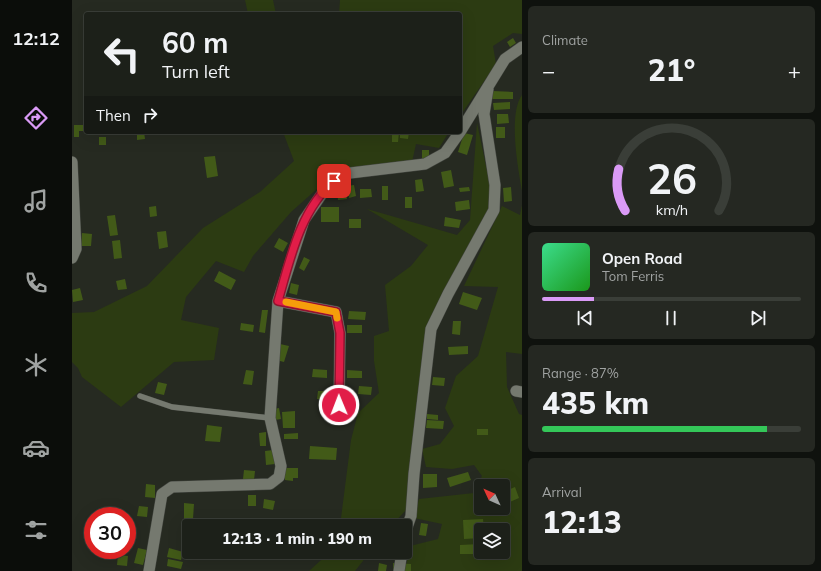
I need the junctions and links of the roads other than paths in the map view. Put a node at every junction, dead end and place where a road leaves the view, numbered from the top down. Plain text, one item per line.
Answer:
1 (522, 47) edge
2 (488, 89) junction
3 (462, 129) edge
4 (459, 134) edge
5 (72, 162) edge
6 (72, 258) edge
7 (278, 301) junction
8 (140, 396) dead end
9 (339, 405) dead end
10 (270, 418) junction
11 (410, 519) edge
12 (401, 559) edge
13 (149, 571) edge
14 (399, 571) edge

1 - 2 street
2 - 3 street
2 - 11 street
4 - 7 street
5 - 6 street
7 - 9 street
7 - 10 street
8 - 10 lane
10 - 13 street
12 - 14 street

